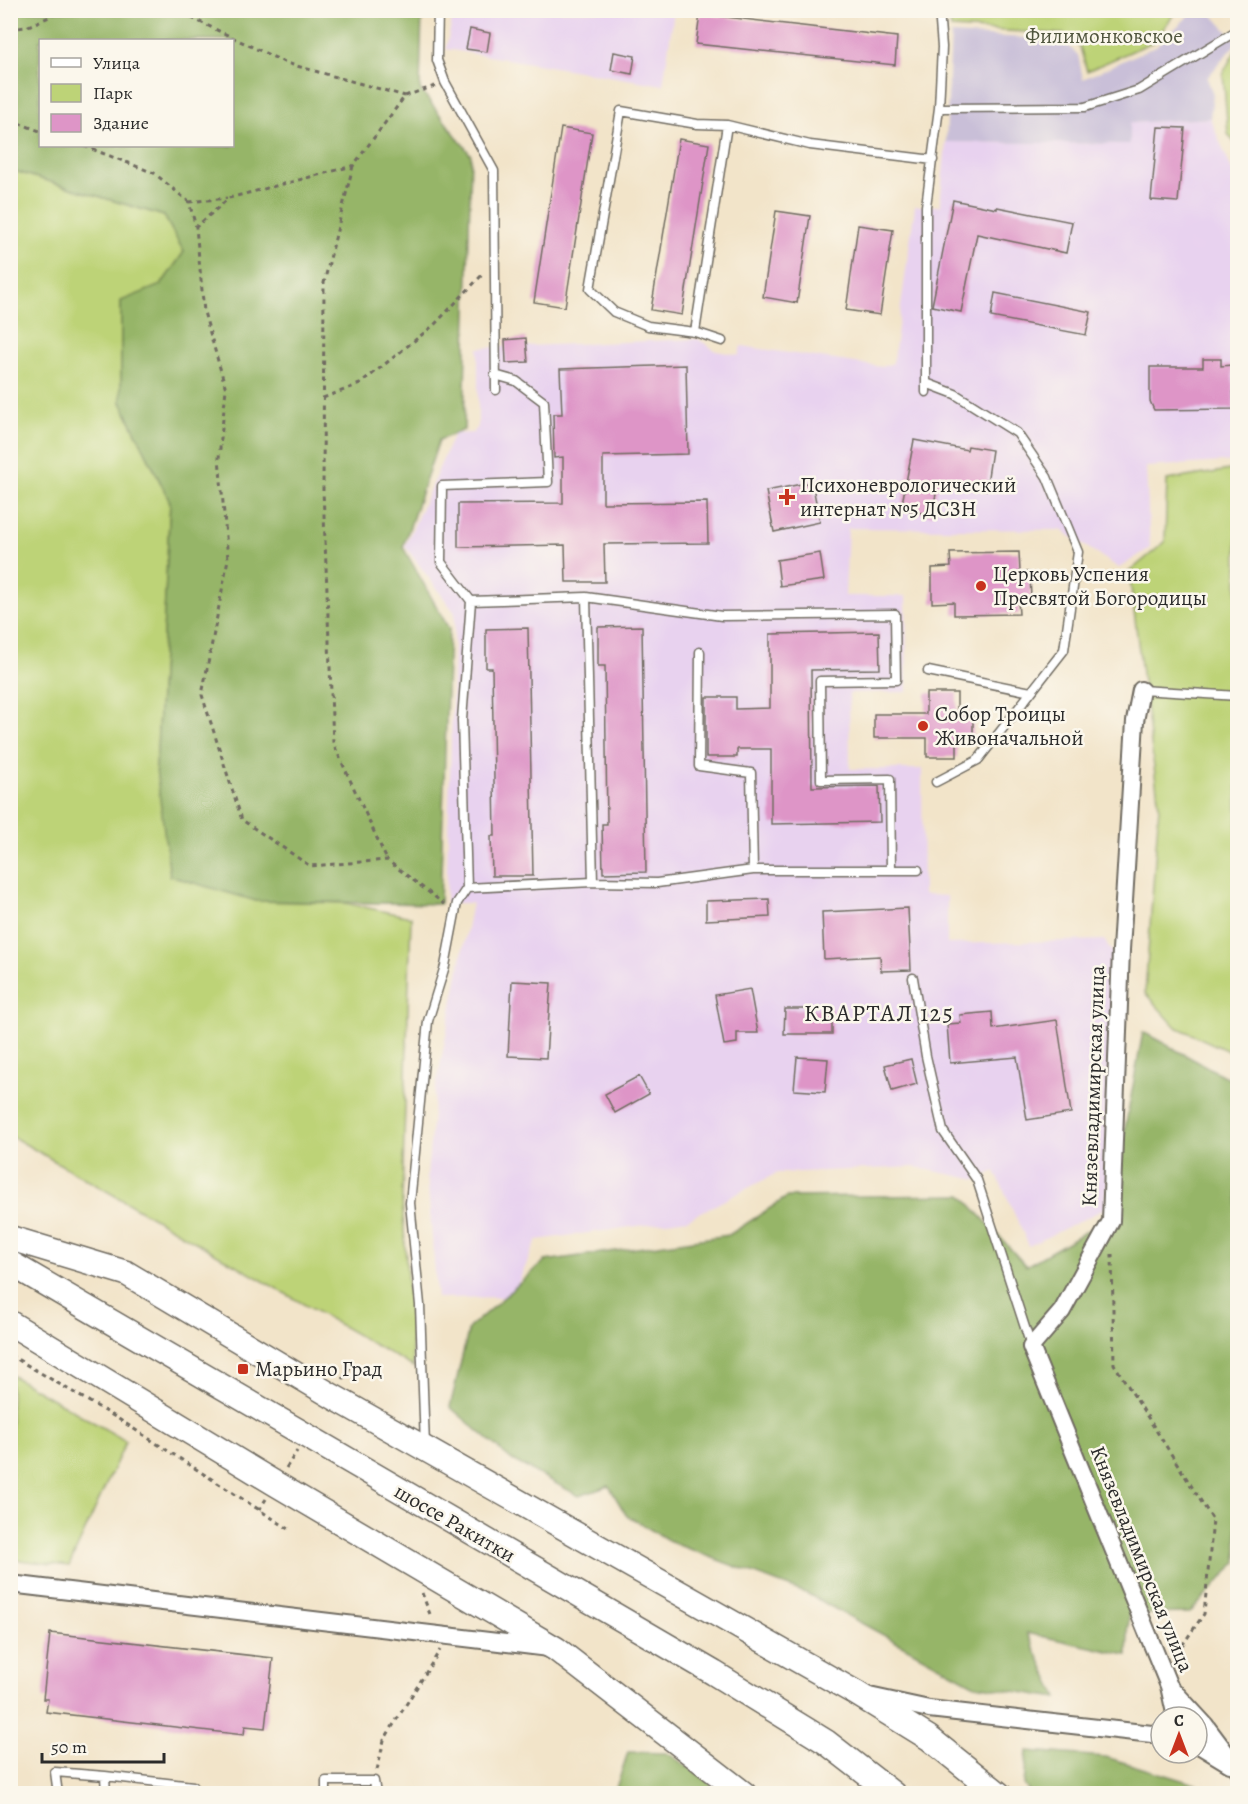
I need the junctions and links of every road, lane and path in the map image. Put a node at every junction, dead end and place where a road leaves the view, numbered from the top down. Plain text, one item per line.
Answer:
1 (65, 10) edge
2 (175, 10) edge
3 (438, 10) edge
4 (939, 10) edge
5 (10, 29) edge
6 (1238, 30) edge
7 (445, 82) junction
8 (405, 96) junction
9 (939, 108) junction
10 (10, 120) edge
11 (727, 125) junction
12 (39, 130) edge
13 (87, 147) edge
14 (933, 160) junction
15 (353, 166) junction
16 (229, 198) junction
17 (189, 202) junction
18 (196, 227) junction
19 (495, 262) junction
20 (695, 332) junction
21 (722, 341) dead end
22 (495, 375) junction
23 (496, 390) dead end
24 (323, 398) junction
25 (586, 597) junction
26 (471, 601) junction
27 (700, 652) dead end
28 (928, 671) dead end
29 (1141, 690) joint
30 (1031, 692) junction
31 (1238, 696) edge
32 (936, 782) dead end
33 (387, 860) junction
34 (753, 870) junction
35 (891, 870) junction
36 (918, 870) dead end
37 (593, 882) junction
38 (467, 888) junction
39 (455, 913) junction
40 (913, 978) dead end
41 (1111, 1221) junction
42 (10, 1238) edge
43 (10, 1263) edge
44 (10, 1323) edge
45 (1031, 1347) junction
46 (10, 1355) edge
47 (426, 1449) junction
48 (292, 1531) dead end
49 (10, 1584) edge
50 (556, 1649) junction
51 (1166, 1679) junction
52 (856, 1693) junction
53 (1173, 1705) edge
54 (1149, 1734) edge
55 (1209, 1751) edge
56 (1237, 1768) edge
57 (105, 1776) junction
58 (193, 1786) dead end
59 (58, 1794) edge
60 (106, 1794) edge
61 (326, 1794) edge
62 (376, 1794) edge
63 (744, 1794) edge
64 (893, 1794) edge
65 (999, 1794) edge

1 - 5 path
2 - 8 path
3 - 7 lane
4 - 9 lane
6 - 9 lane
7 - 8 path
7 - 19 lane
8 - 15 path
9 - 14 lane
10 - 12 path
11 - 14 lane
11 - 20 lane
11 - 20 lane
13 - 17 path
14 - 30 lane
15 - 16 path
15 - 24 path
16 - 17 path
16 - 18 path
17 - 18 path
18 - 33 path
19 - 22 lane
19 - 24 path
20 - 21 lane
22 - 23 lane
22 - 26 lane
24 - 33 path
25 - 26 lane
25 - 35 lane
25 - 37 lane
26 - 38 lane
27 - 34 lane
28 - 30 lane
29 - 31 lane
29 - 41 street, Князевладимирская улица
30 - 32 lane
33 - 39 path
34 - 35 lane
34 - 37 lane
35 - 36 lane
37 - 38 lane
38 - 39 lane
39 - 47 lane
40 - 45 lane
41 - 45 street, Князевладимирская улица
41 - 51 path
42 - 47 street
43 - 64 street, шоссе Ракитки
44 - 50 street
45 - 51 street, Князевладимирская улица
46 - 48 path
47 - 52 street
49 - 50 street
50 - 63 street
51 - 53 street
51 - 56 street, Князевладимирская улица
52 - 54 street
52 - 65 street
55 - 56 street
57 - 58 lane
57 - 59 lane
57 - 60 lane
61 - 62 lane

